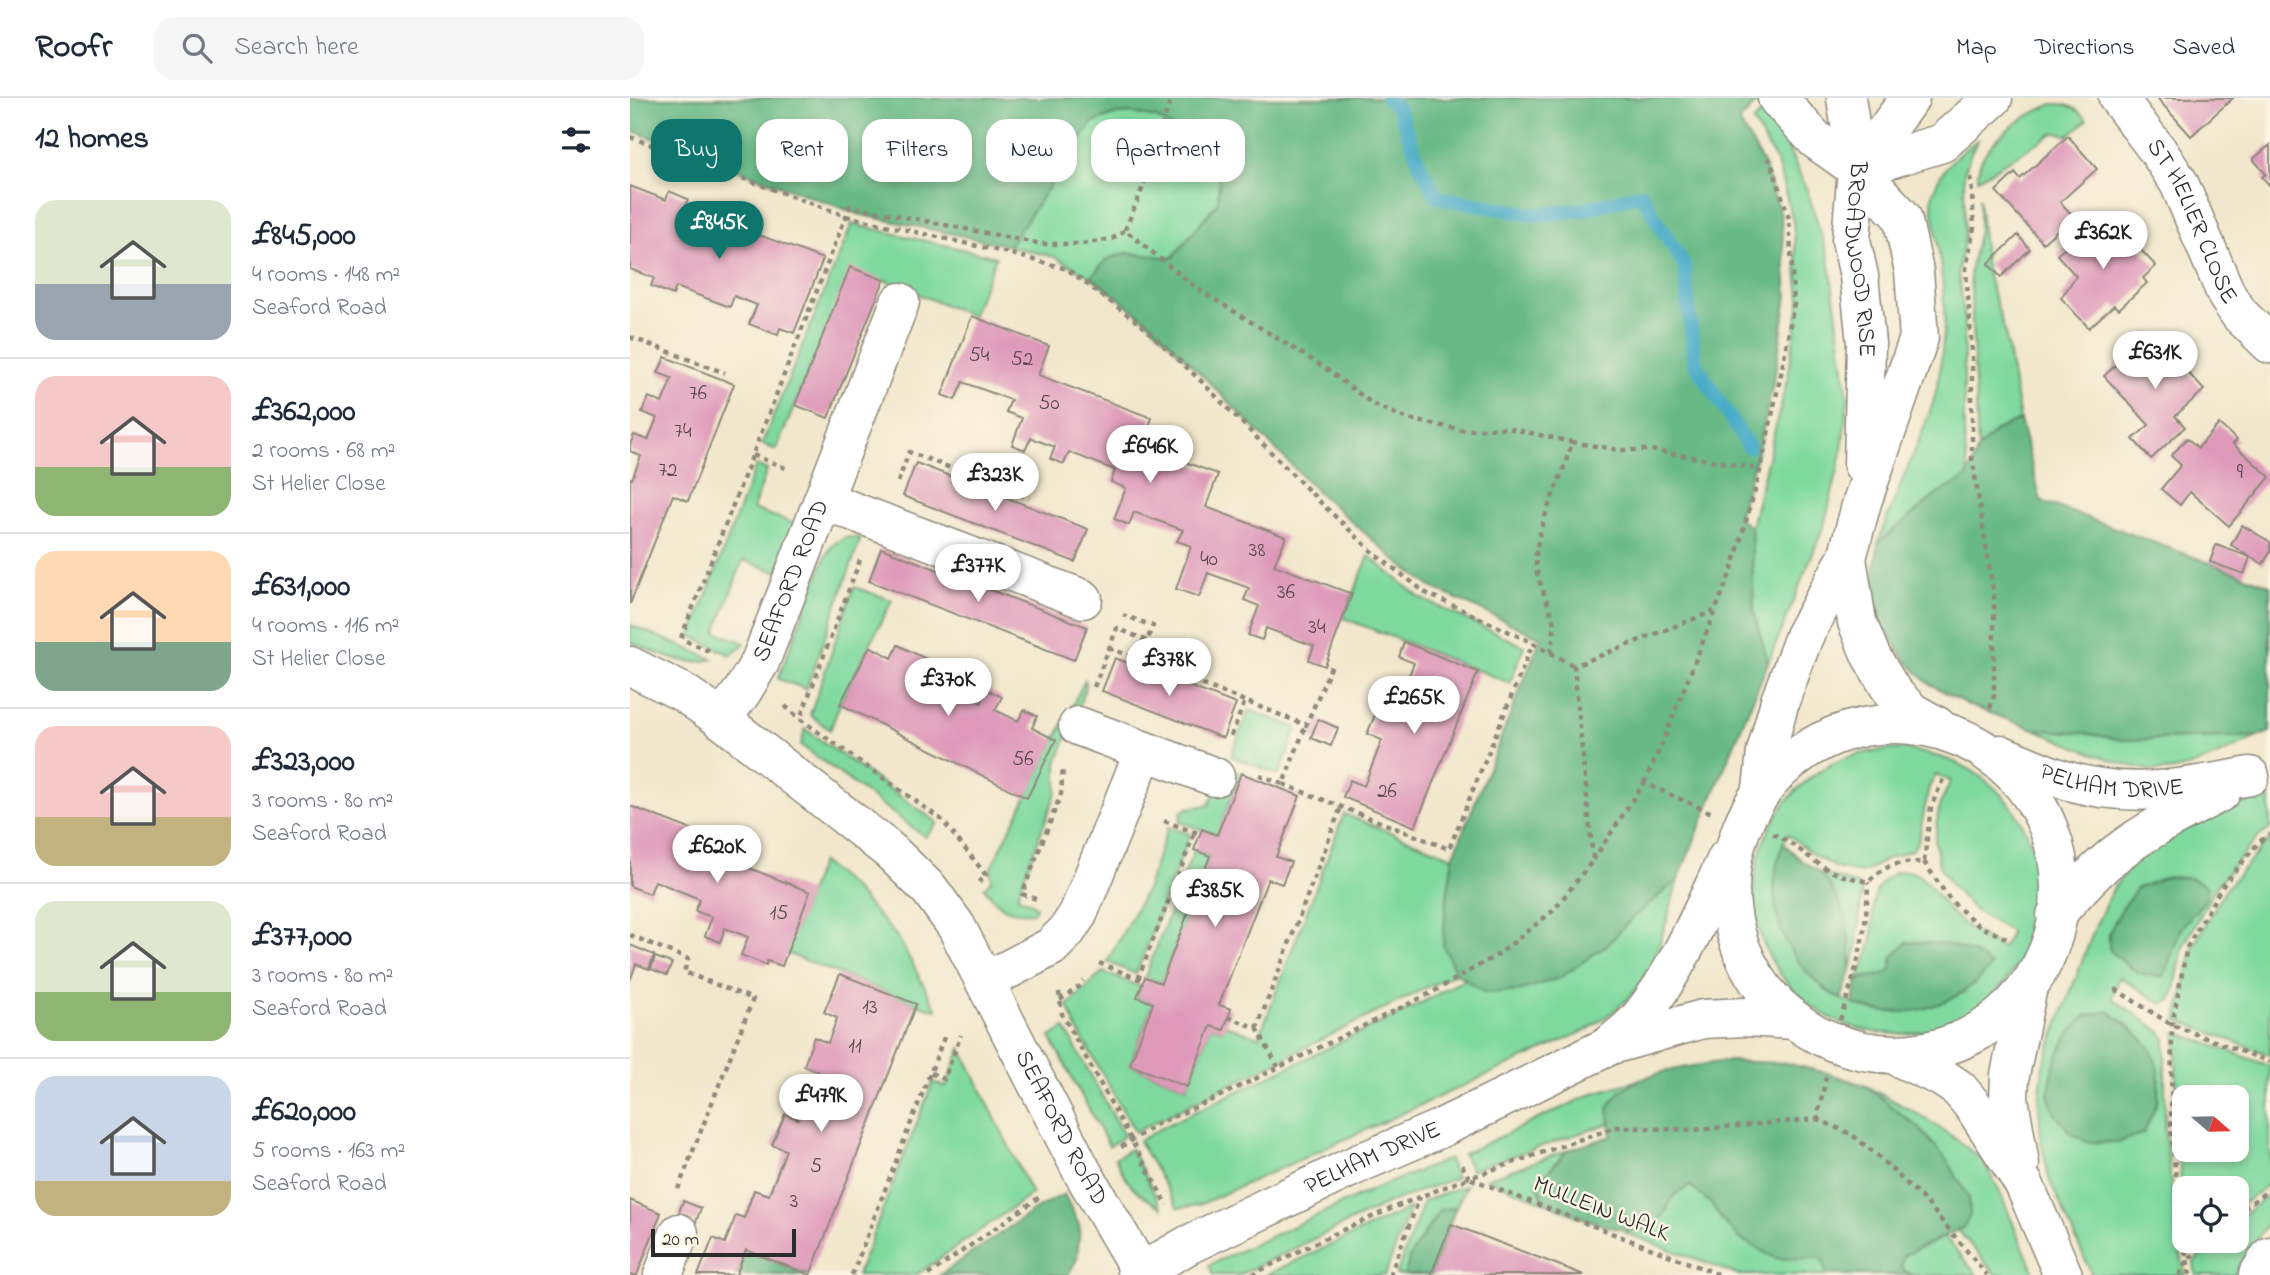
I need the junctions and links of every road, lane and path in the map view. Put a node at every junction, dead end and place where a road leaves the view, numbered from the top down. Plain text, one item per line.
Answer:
1 (1171, 98) edge
2 (1777, 98) edge
3 (1846, 98) edge
4 (1910, 98) edge
5 (1993, 98) edge
6 (2118, 98) edge
7 (630, 137) edge
8 (1765, 154) dead end
9 (1857, 169) junction
10 (1970, 172) dead end
11 (846, 216) junction
12 (1125, 230) junction
13 (900, 302) dead end
14 (630, 337) edge
15 (2270, 344) edge
16 (725, 373) dead end
17 (1572, 442) junction
18 (1760, 469) junction
19 (1029, 498) dead end
20 (823, 500) junction
21 (1861, 502) junction
22 (878, 521) junction
23 (1847, 558) junction
24 (1083, 599) dead end
25 (1714, 611) junction
26 (681, 638) dead end
27 (1533, 643) junction
28 (1110, 648) dead end
29 (1551, 653) junction
30 (1332, 665) dead end
31 (630, 666) edge
32 (1574, 666) junction
33 (1245, 701) junction
34 (721, 719) junction
35 (1307, 725) junction
36 (1079, 726) dead end
37 (1970, 732) junction
38 (1144, 751) junction
39 (1218, 769) junction
40 (2260, 771) edge
41 (1944, 777) dead end
42 (1644, 783) junction
43 (1283, 784) junction
44 (1762, 790) junction
45 (1341, 807) junction
46 (1162, 812) dead end
47 (1172, 824) dead end
48 (1746, 826) junction
49 (1160, 830) dead end
50 (2270, 834) edge
51 (1593, 860) junction
52 (1924, 862) junction
53 (1868, 882) junction
54 (975, 887) dead end
55 (2056, 915) junction
56 (630, 935) edge
57 (2008, 939) dead end
58 (1107, 952) dead end
59 (1099, 963) junction
60 (1092, 971) dead end
61 (1085, 979) dead end
62 (986, 981) junction
63 (2028, 987) junction
64 (2115, 989) dead end
65 (1060, 1000) dead end
66 (1228, 1017) dead end
67 (1794, 1020) junction
68 (1840, 1021) dead end
69 (956, 1023) dead end
70 (2172, 1025) junction
71 (1257, 1028) junction
72 (961, 1034) junction
73 (946, 1035) dead end
74 (967, 1045) dead end
75 (1611, 1045) junction
76 (1900, 1058) junction
77 (2270, 1062) edge
78 (1278, 1067) junction
79 (931, 1073) junction
80 (1827, 1073) dead end
81 (1817, 1119) junction
82 (1460, 1160) dead end
83 (1083, 1173) junction
84 (1469, 1178) junction
85 (1035, 1184) dead end
86 (2024, 1184) junction
87 (2270, 1189) edge
88 (1041, 1196) junction
89 (1420, 1196) junction
90 (2249, 1204) edge
91 (679, 1233) joint
92 (2195, 1253) edge
93 (2270, 1256) edge
94 (2187, 1261) junction
95 (1139, 1274) edge
96 (663, 1275) edge
97 (852, 1275) edge
98 (928, 1275) edge
99 (1252, 1275) edge
100 (1390, 1275) edge
101 (1720, 1275) edge
102 (1987, 1275) edge
103 (2063, 1275) edge
104 (2179, 1275) edge
105 (2190, 1275) edge
106 (2258, 1275) edge

1 - 12 path
2 - 9 street
3 - 9 street
4 - 9 street
5 - 9 street
6 - 15 street, ST HELIER CLOSE
7 - 11 path
8 - 18 path
9 - 21 street, BROADWOOD RISE
9 - 21 street, BROADWOOD RISE
10 - 37 path
11 - 12 path
11 - 26 path
11 - 27 path
12 - 17 path
13 - 20 street
14 - 16 path
17 - 18 path
17 - 29 path
18 - 25 path
19 - 22 path
20 - 22 street, SEAFORD ROAD
20 - 34 street, SEAFORD ROAD
21 - 23 street, BROADWOOD RISE
22 - 24 street, SEAFORD ROAD
22 - 54 path
23 - 37 street, BROADWOOD RISE
23 - 44 street, BROADWOOD RISE
25 - 32 path
25 - 42 path
27 - 29 path
27 - 45 path
28 - 33 path
29 - 32 path
30 - 35 path
31 - 34 street, SEAFORD ROAD
32 - 51 path
33 - 35 path
33 - 39 path
34 - 62 street, SEAFORD ROAD
35 - 43 path
36 - 38 street
37 - 40 street, PELHAM DRIVE
37 - 44 street
37 - 55 street
38 - 39 street
38 - 62 street
39 - 43 path
40 - 55 street, PELHAM DRIVE
41 - 52 path
42 - 48 path
42 - 51 path
43 - 45 path
44 - 48 street
45 - 71 path
46 - 49 path
47 - 59 path
48 - 53 path
48 - 67 street
48 - 75 street, PELHAM DRIVE
50 - 70 path
51 - 78 path
52 - 53 path
52 - 57 path
53 - 68 path
55 - 63 street
56 - 91 path
58 - 59 path
59 - 60 path
61 - 65 path
62 - 83 street, SEAFORD ROAD
63 - 76 street
63 - 86 street
64 - 70 path
66 - 71 path
67 - 75 street, PELHAM DRIVE
67 - 76 street
69 - 72 path
70 - 77 path
70 - 94 path
71 - 78 path
72 - 74 path
72 - 79 path
73 - 79 path
75 - 95 street, PELHAM DRIVE
76 - 86 street
78 - 83 path
79 - 97 path
80 - 81 path
81 - 84 path
81 - 102 path
82 - 84 path
83 - 88 path
83 - 95 street, SEAFORD ROAD
84 - 89 path
84 - 101 path, MULLEIN WALK
85 - 88 path
86 - 103 street
87 - 90 path
88 - 98 path
89 - 99 path
89 - 100 path
91 - 96 street
92 - 94 path
93 - 106 street
94 - 104 path
94 - 105 path

